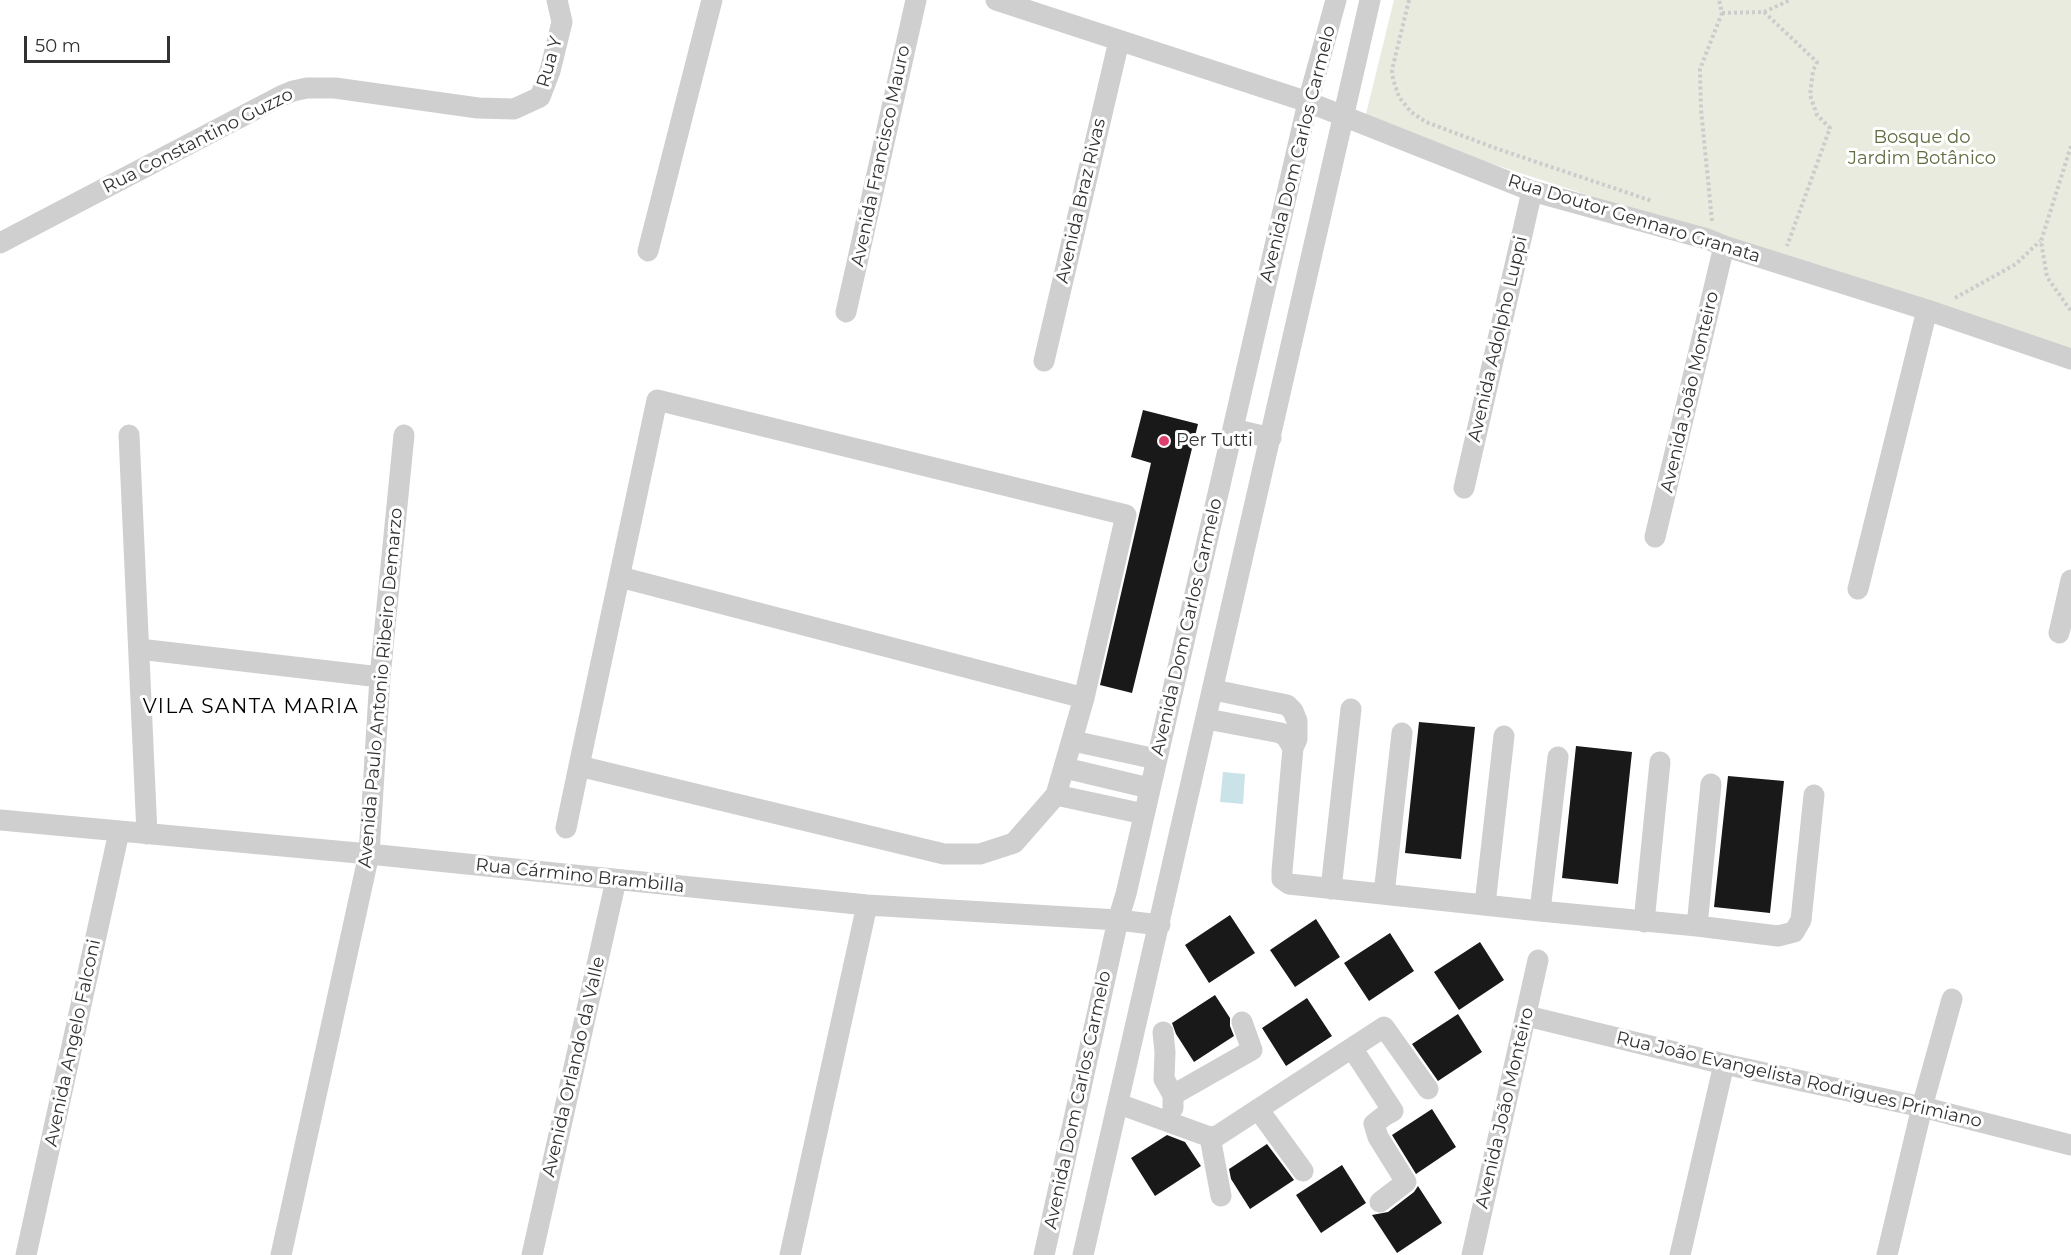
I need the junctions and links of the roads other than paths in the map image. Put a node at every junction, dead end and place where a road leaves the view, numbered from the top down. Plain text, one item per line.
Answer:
1 (557, 0) edge
2 (712, 0) edge
3 (916, 0) edge
4 (996, 0) edge
5 (1336, 0) edge
6 (1370, 0) edge
7 (1119, 41) junction
8 (1308, 102) junction
9 (478, 108) joint
10 (1345, 116) junction
11 (1532, 190) junction
12 (0, 243) edge
13 (1724, 246) junction
14 (648, 251) dead end
15 (1927, 310) junction
16 (846, 312) dead end
17 (2071, 359) edge
18 (1044, 361) dead end
19 (1233, 429) junction
20 (129, 435) dead end
21 (404, 435) dead end
22 (1271, 438) junction
23 (1464, 488) dead end
24 (1655, 537) dead end
25 (620, 577) junction
26 (2071, 580) edge
27 (1858, 589) dead end
28 (2059, 633) dead end
29 (139, 649) junction
30 (380, 677) junction
31 (1214, 690) junction
32 (1084, 698) junction
33 (1351, 709) dead end
34 (1207, 719) junction
35 (1402, 733) dead end
36 (1504, 736) dead end
37 (1073, 741) junction
38 (1293, 748) junction
39 (1558, 756) dead end
40 (1156, 759) junction
41 (1660, 762) dead end
42 (579, 766) junction
43 (1065, 768) junction
44 (1712, 784) dead end
45 (1149, 788) junction
46 (1056, 795) junction
47 (1814, 795) dead end
48 (1144, 814) junction
49 (0, 820) edge
50 (566, 828) dead end
51 (119, 832) junction
52 (147, 834) junction
53 (369, 854) junction
54 (616, 880) junction
55 (1331, 889) junction
56 (1384, 894) junction
57 (1485, 904) junction
58 (867, 905) junction
59 (1540, 911) junction
60 (1118, 920) junction
61 (1644, 922) junction
62 (1160, 925) junction
63 (1697, 926) junction
64 (1538, 960) dead end
65 (1952, 999) dead end
66 (1527, 1016) junction
67 (1242, 1022) dead end
68 (1163, 1032) dead end
69 (1352, 1048) junction
70 (1724, 1065) junction
71 (1428, 1089) dead end
72 (1173, 1095) junction
73 (1119, 1104) junction
74 (1922, 1107) junction
75 (1258, 1109) junction
76 (1174, 1124) junction
77 (1210, 1137) junction
78 (2071, 1145) edge
79 (1304, 1171) dead end
80 (1221, 1196) dead end
81 (1380, 1202) dead end
82 (26, 1255) edge
83 (281, 1255) edge
84 (532, 1255) edge
85 (790, 1255) edge
86 (1044, 1255) edge
87 (1083, 1255) edge
88 (1472, 1255) edge
89 (1680, 1255) edge
90 (1887, 1255) edge

1 - 9 street, Rua Y
2 - 14 street
3 - 16 street, Avenida Francisco Mauro
4 - 7 street, Rua Doutor Gennaro Granata
5 - 8 street, Avenida Dom Carlos Carmelo
6 - 10 street, Avenida Dom Carlos Carmelo
7 - 8 street, Rua Doutor Gennaro Granata
7 - 18 street, Avenida Braz Rivas
8 - 10 street, Rua Doutor Gennaro Granata
8 - 19 street, Avenida Dom Carlos Carmelo
9 - 12 street, Rua Constantino Guzzo
10 - 11 street, Rua Doutor Gennaro Granata
10 - 22 street, Avenida Dom Carlos Carmelo
11 - 13 street, Rua Doutor Gennaro Granata
11 - 23 street, Avenida Adolpho Luppi
13 - 15 street, Rua Doutor Gennaro Granata
13 - 24 street, Avenida João Monteiro
15 - 17 street, Rua Doutor Gennaro Granata
15 - 27 street
19 - 22 street
19 - 40 street, Avenida Dom Carlos Carmelo
20 - 29 street
21 - 30 street, Avenida Paulo Antonio Ribeiro Demarzo
22 - 31 street, Avenida Dom Carlos Carmelo
25 - 32 street
25 - 32 street
25 - 42 street
26 - 28 street
29 - 30 street
29 - 52 street
30 - 53 street, Avenida Paulo Antonio Ribeiro Demarzo
31 - 34 street, Avenida Dom Carlos Carmelo
31 - 38 street
32 - 37 street
33 - 55 street
34 - 38 street
34 - 62 street, Avenida Dom Carlos Carmelo
35 - 56 street
36 - 57 street
37 - 40 street
37 - 43 street
38 - 55 street
39 - 59 street
40 - 45 street, Avenida Dom Carlos Carmelo
41 - 61 street
42 - 46 street
42 - 50 street
43 - 45 street
43 - 46 street
44 - 63 street
45 - 48 street, Avenida Dom Carlos Carmelo
46 - 48 street
47 - 63 street
48 - 60 street, Avenida Dom Carlos Carmelo
49 - 51 street, Rua Cármino Brambilla
51 - 52 street, Rua Cármino Brambilla
51 - 82 street, Avenida Angelo Falconi
52 - 53 street, Rua Cármino Brambilla
53 - 54 street, Rua Cármino Brambilla
53 - 83 street, Avenida Paulo Antonio Ribeiro Demarzo
54 - 58 street, Rua Cármino Brambilla
54 - 84 street, Avenida Orlando da Valle
55 - 56 street
56 - 57 street
57 - 59 street
58 - 60 street, Rua Cármino Brambilla
58 - 85 street
59 - 61 street
60 - 62 street, Rua Cármino Brambilla
60 - 86 street, Avenida Dom Carlos Carmelo
61 - 63 street
62 - 73 street, Avenida Dom Carlos Carmelo
64 - 66 street, Avenida João Monteiro
65 - 74 street
66 - 70 street, Rua João Evangelista Rodrigues Primiano
66 - 88 street, Avenida João Monteiro
67 - 72 street
68 - 72 street
69 - 71 street
69 - 75 street
69 - 81 street
70 - 74 street, Rua João Evangelista Rodrigues Primiano
70 - 89 street
72 - 76 street
73 - 76 street
73 - 87 street, Avenida Dom Carlos Carmelo
74 - 78 street, Rua João Evangelista Rodrigues Primiano
74 - 90 street
75 - 77 street
75 - 79 street
76 - 77 street
77 - 80 street

